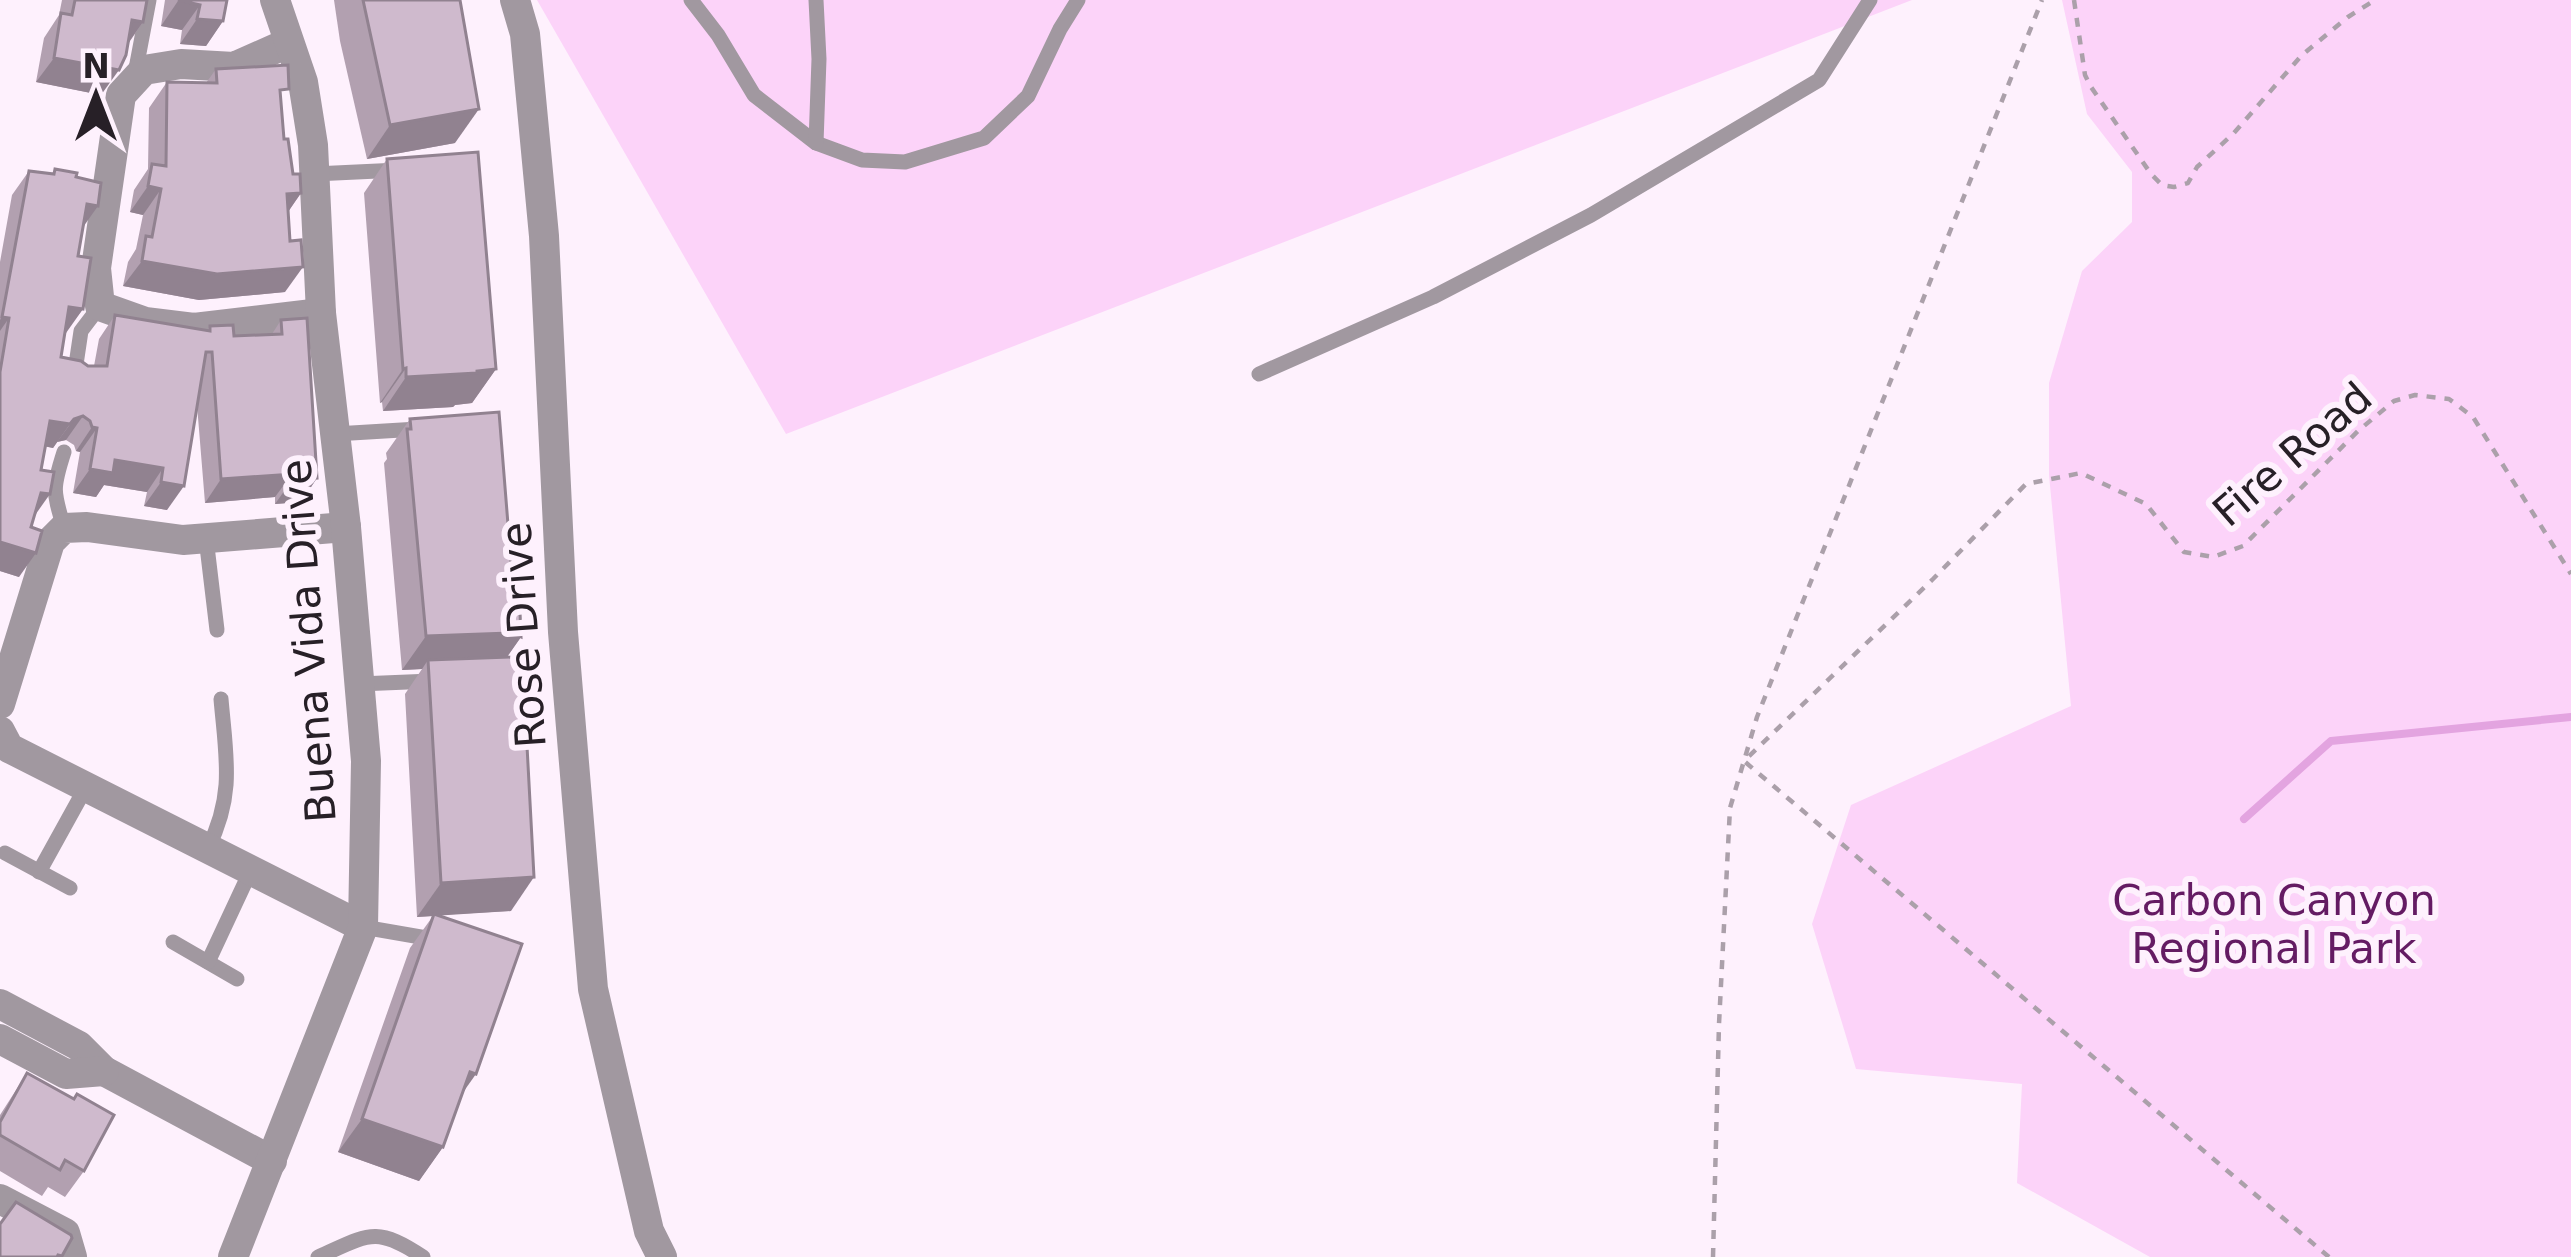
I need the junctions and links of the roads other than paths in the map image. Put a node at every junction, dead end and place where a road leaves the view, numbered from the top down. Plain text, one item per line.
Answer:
1 (149, 0) edge
2 (275, 0) edge
3 (515, 0) edge
4 (692, 0) edge
5 (816, 0) edge
6 (1078, 0) edge
7 (1870, 0) edge
8 (288, 43) junction
9 (134, 82) junction
10 (816, 143) junction
11 (405, 169) edge
12 (314, 174) junction
13 (100, 306) junction
14 (321, 313) junction
15 (1259, 374) dead end
16 (74, 378) edge
17 (428, 429) edge
18 (335, 434) junction
19 (64, 452) dead end
20 (346, 527) junction
21 (64, 528) junction
22 (206, 538) junction
23 (217, 630) dead end
24 (446, 680) edge
25 (359, 684) junction
26 (221, 699) dead end
27 (0, 704) edge
28 (0, 731) edge
29 (86, 788) junction
30 (208, 848) junction
31 (5, 853) dead end
32 (251, 870) junction
33 (39, 872) junction
34 (70, 888) dead end
35 (363, 927) junction
36 (173, 942) dead end
37 (446, 942) edge
38 (208, 962) junction
39 (237, 979) dead end
40 (0, 1004) edge
41 (0, 1039) edge
42 (104, 1071) junction
43 (272, 1161) junction
44 (0, 1199) edge
45 (72, 1257) edge
46 (233, 1257) edge
47 (318, 1257) edge
48 (423, 1257) edge
49 (662, 1257) edge

1 - 9 lane
2 - 8 street, Buena Vida Drive
3 - 49 street, Rose Drive
4 - 10 lane
5 - 10 lane
6 - 10 lane
7 - 15 lane
8 - 9 street
8 - 12 street, Buena Vida Drive
9 - 13 street
11 - 12 lane
12 - 14 street, Buena Vida Drive
13 - 14 street
13 - 16 lane
14 - 18 street, Buena Vida Drive
17 - 18 lane
18 - 20 street, Buena Vida Drive
19 - 21 lane
20 - 22 street
20 - 25 street, Buena Vida Drive
21 - 22 street
21 - 27 street
22 - 23 lane
24 - 25 lane
25 - 35 street, Buena Vida Drive
26 - 30 lane
28 - 29 street
29 - 30 street
29 - 33 lane
30 - 32 street
31 - 33 lane
32 - 35 street
32 - 38 lane
33 - 34 lane
35 - 37 lane
35 - 43 street, Buena Vida Drive
36 - 38 lane
38 - 39 lane
40 - 42 street
41 - 42 street
42 - 43 street
43 - 46 street, Buena Vida Drive
44 - 45 street
47 - 48 lane

